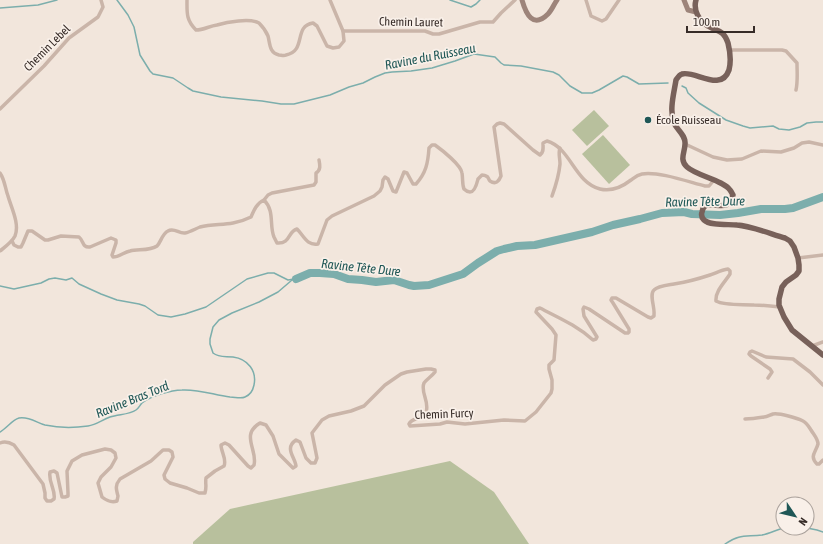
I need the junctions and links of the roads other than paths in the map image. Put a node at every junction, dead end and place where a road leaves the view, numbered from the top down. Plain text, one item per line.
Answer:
1 (101, 0) edge
2 (186, 0) edge
3 (330, 0) edge
4 (515, 0) edge
5 (522, 0) edge
6 (557, 0) edge
7 (586, 0) edge
8 (619, 0) edge
9 (684, 0) edge
10 (696, 0) edge
11 (696, 12) junction
12 (343, 31) junction
13 (729, 50) junction
14 (796, 90) dead end
15 (0, 109) edge
16 (685, 144) junction
17 (823, 145) edge
18 (560, 148) junction
19 (319, 160) dead end
20 (0, 172) edge
21 (714, 180) junction
22 (552, 196) dead end
23 (264, 200) junction
24 (12, 240) junction
25 (0, 251) edge
26 (823, 255) edge
27 (798, 258) junction
28 (780, 307) junction
29 (823, 342) edge
30 (812, 346) junction
31 (823, 355) edge
32 (768, 378) dead end
33 (823, 385) edge
34 (745, 419) dead end
35 (0, 443) edge
36 (823, 460) edge

1 - 15 street, Chemin Lebel
2 - 12 street
3 - 12 street
4 - 12 street, Chemin Lauret
5 - 6 main road
7 - 8 street
9 - 11 main road
10 - 11 main road
11 - 13 main road
13 - 14 street
13 - 16 main road
16 - 17 street
16 - 21 main road
18 - 21 street
18 - 22 street
18 - 23 street
19 - 23 street
20 - 24 street
21 - 27 main road
23 - 24 street
24 - 25 street
26 - 27 street
27 - 28 main road
28 - 30 main road
28 - 35 street, Chemin Furcy
29 - 30 street
30 - 31 main road
32 - 33 street
34 - 36 street

